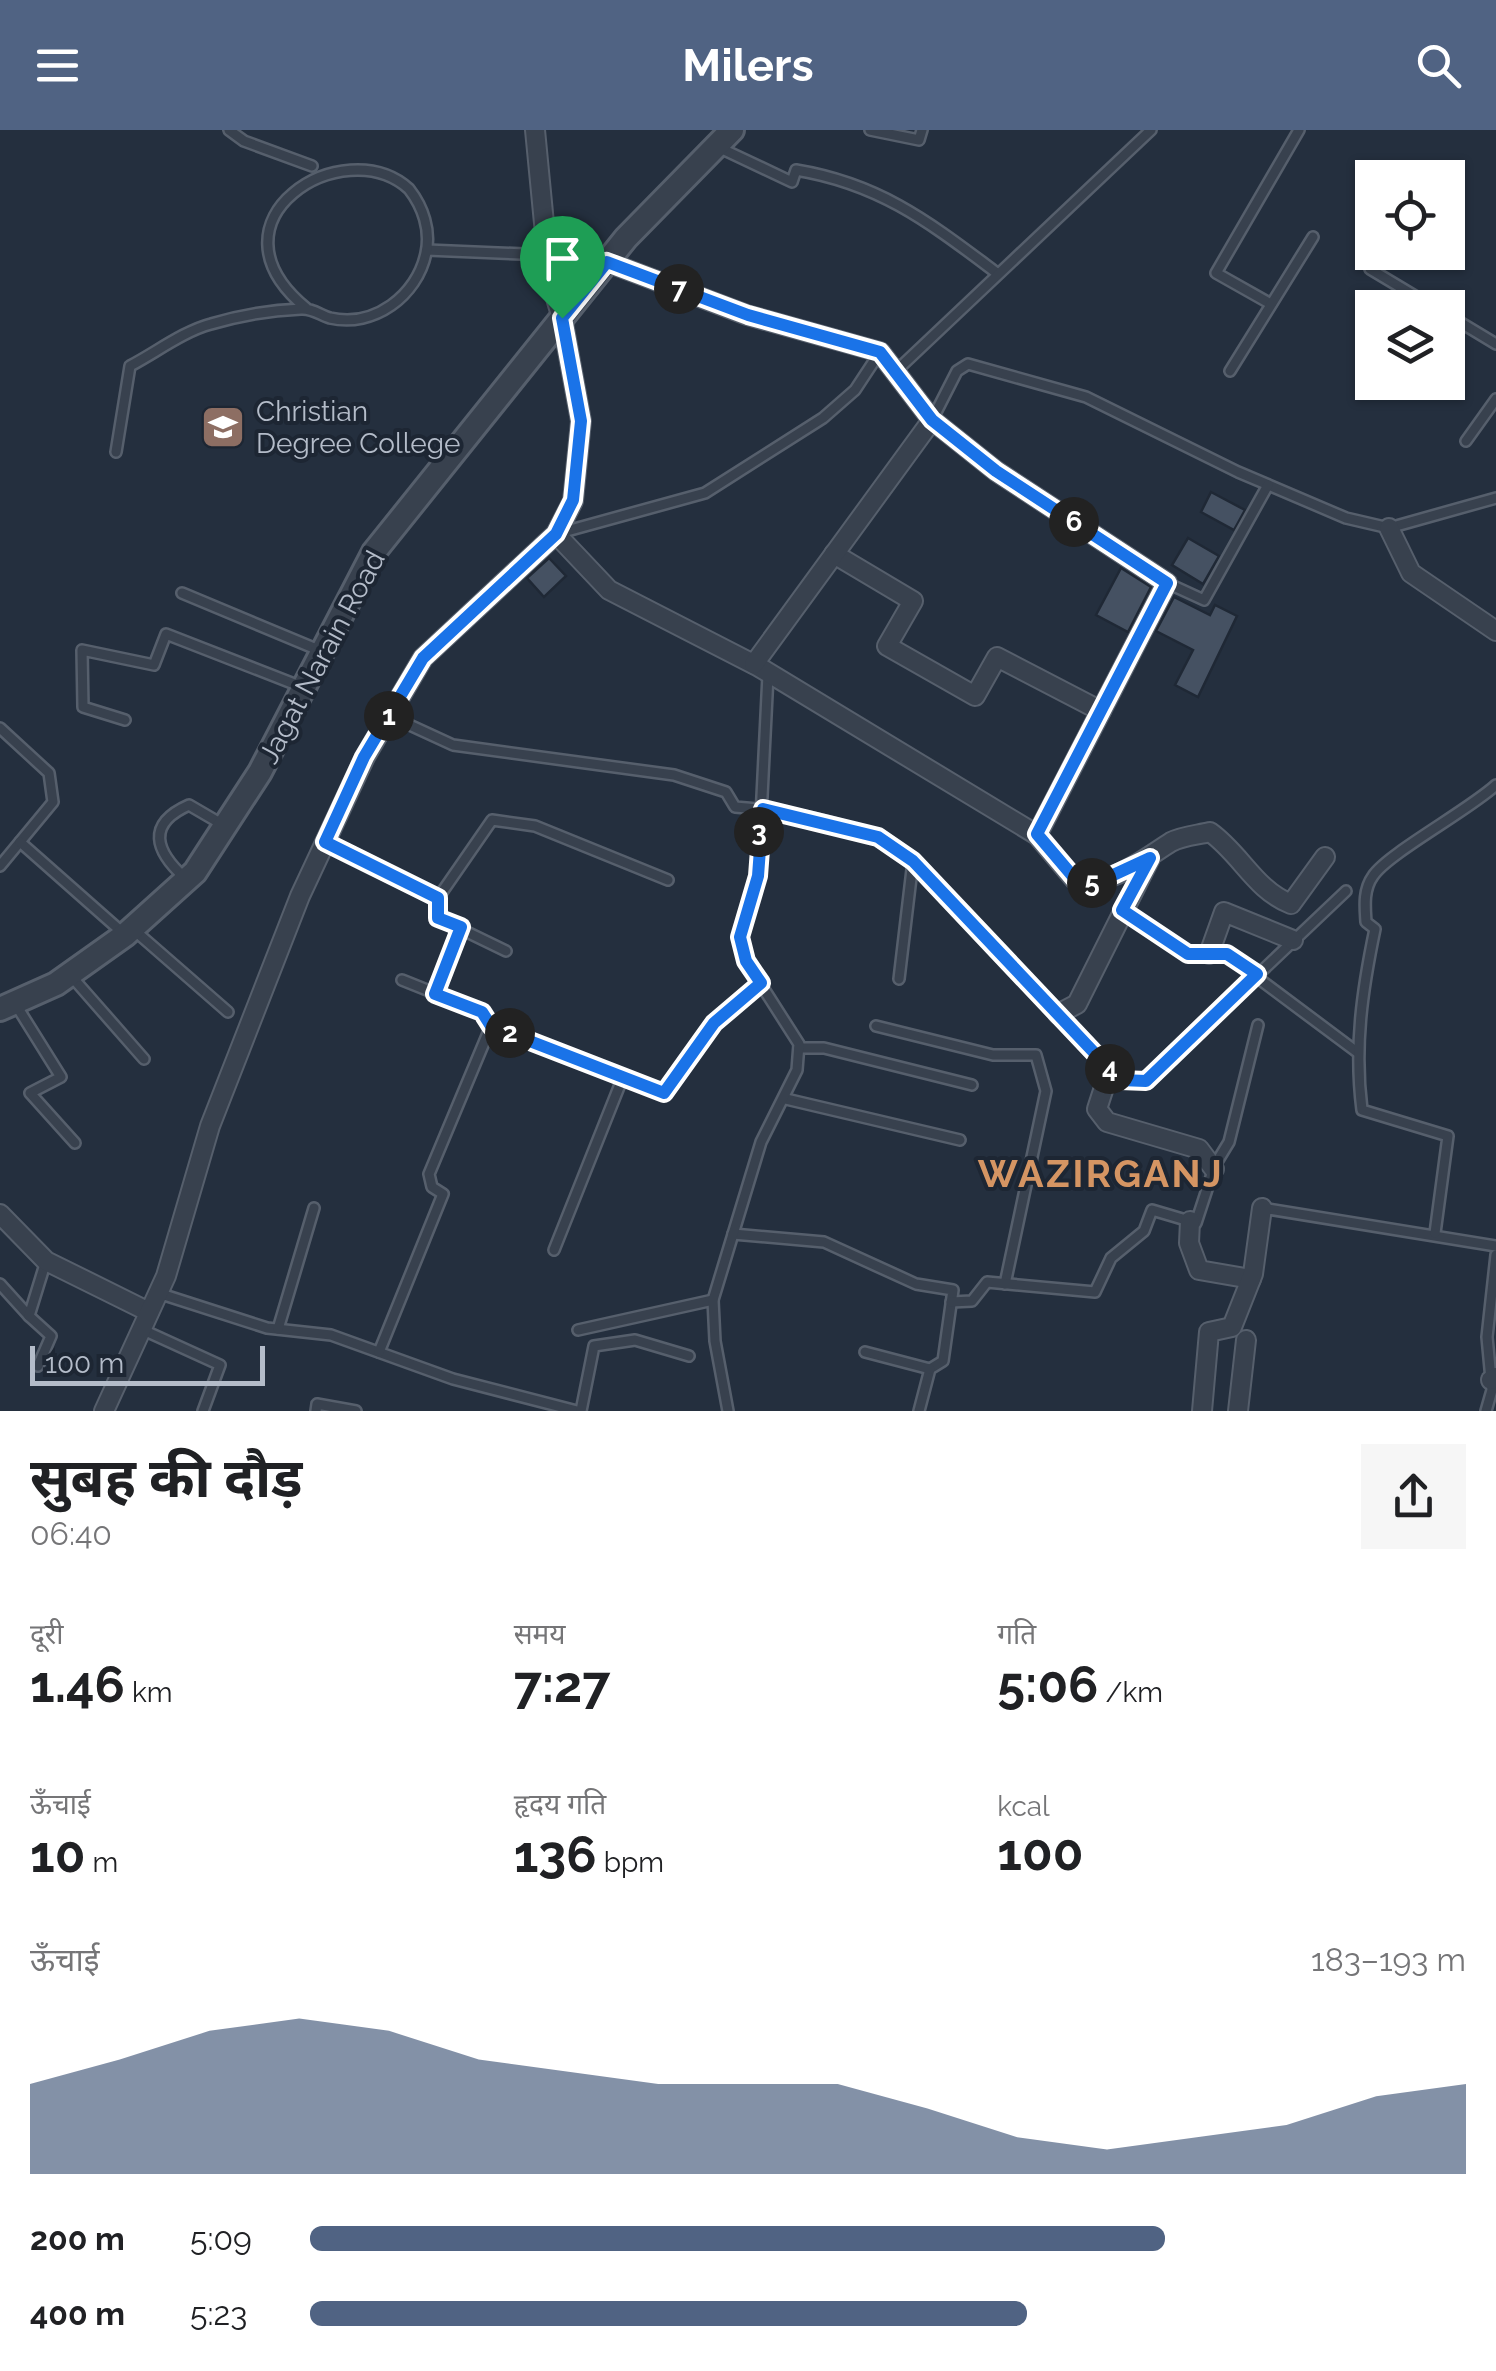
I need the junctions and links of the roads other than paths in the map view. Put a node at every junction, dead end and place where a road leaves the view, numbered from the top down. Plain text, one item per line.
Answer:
1 (230, 130) edge
2 (535, 130) edge
3 (870, 130) edge
4 (922, 130) edge
5 (1152, 130) edge
6 (1298, 130) edge
7 (724, 138) edge
8 (348, 158) dead end
9 (324, 162) dead end
10 (312, 166) junction
11 (1313, 236) dead end
12 (427, 250) junction
13 (547, 255) junction
14 (607, 262) junction
15 (1372, 270) edge
16 (997, 273) junction
17 (1405, 290) edge
18 (1271, 304) junction
19 (306, 308) junction
20 (562, 318) junction
21 (1465, 325) edge
22 (1496, 344) edge
23 (880, 352) junction
24 (1230, 371) dead end
25 (895, 372) junction
26 (1496, 399) edge
27 (932, 420) junction
28 (1466, 441) dead end
29 (116, 452) dead end
30 (1268, 485) junction
31 (1496, 498) edge
32 (1389, 528) junction
33 (556, 534) junction
34 (834, 554) junction
35 (1167, 583) junction
36 (182, 593) dead end
37 (1496, 631) edge
38 (324, 652) junction
39 (761, 668) junction
40 (305, 688) junction
41 (1101, 711) junction
42 (389, 716) junction
43 (124, 720) dead end
44 (0, 728) edge
45 (1496, 786) edge
46 (763, 809) junction
47 (225, 826) junction
48 (1037, 834) junction
49 (20, 842) junction
50 (325, 842) junction
51 (1325, 857) dead end
52 (1150, 858) junction
53 (913, 861) junction
54 (0, 866) edge
55 (187, 879) junction
56 (668, 880) dead end
57 (1346, 890) dead end
58 (1269, 896) junction
59 (438, 898) junction
60 (1122, 910) junction
61 (1249, 923) junction
62 (461, 927) junction
63 (128, 932) junction
64 (1294, 940) junction
65 (506, 951) dead end
66 (1209, 954) junction
67 (1257, 974) junction
68 (70, 975) junction
69 (900, 979) dead end
70 (402, 980) dead end
71 (761, 983) junction
72 (435, 994) junction
73 (7, 1006) edge
74 (228, 1012) dead end
75 (1058, 1014) junction
76 (1258, 1024) dead end
77 (491, 1026) junction
78 (876, 1026) dead end
79 (798, 1048) junction
80 (1357, 1052) junction
81 (144, 1060) dead end
82 (1110, 1069) junction
83 (622, 1077) junction
84 (972, 1085) dead end
85 (786, 1098) junction
86 (960, 1140) dead end
87 (75, 1143) dead end
88 (1214, 1169) junction
89 (314, 1208) dead end
90 (1262, 1208) joint
91 (0, 1214) edge
92 (1190, 1221) junction
93 (1435, 1233) junction
94 (733, 1234) junction
95 (1496, 1246) edge
96 (554, 1250) dead end
97 (1496, 1255) edge
98 (46, 1261) junction
99 (1251, 1280) junction
100 (0, 1284) edge
101 (1005, 1284) junction
102 (158, 1293) junction
103 (714, 1300) junction
104 (951, 1302) junction
105 (29, 1316) junction
106 (145, 1321) junction
107 (278, 1329) junction
108 (578, 1330) dead end
109 (1246, 1340) dead end
110 (379, 1352) junction
111 (866, 1352) dead end
112 (688, 1356) dead end
113 (38, 1366) dead end
114 (930, 1370) junction
115 (1494, 1378) edge
116 (104, 1411) edge
117 (203, 1411) edge
118 (316, 1411) edge
119 (356, 1411) edge
120 (579, 1411) edge
121 (728, 1411) edge
122 (919, 1411) edge
123 (1202, 1411) edge
124 (1238, 1411) edge
125 (1486, 1411) edge

1 - 10 lane
2 - 13 street
3 - 4 lane
5 - 16 lane
6 - 18 lane
7 - 14 street, Jagat Narain Road
7 - 16 lane
8 - 12 lane
9 - 10 lane
10 - 19 lane
11 - 18 lane
12 - 13 lane
12 - 19 lane
13 - 20 street
14 - 20 street, Jagat Narain Road
14 - 23 street
15 - 17 lane
16 - 25 lane
18 - 24 lane
19 - 29 lane
20 - 33 street
20 - 38 street, Jagat Narain Road
21 - 22 lane
23 - 25 street
23 - 33 lane
25 - 27 street
26 - 28 lane
27 - 30 lane
27 - 34 street
27 - 35 street
30 - 32 lane
30 - 35 lane
31 - 32 lane
32 - 37 street
33 - 39 street
33 - 42 street
34 - 39 street
34 - 41 street
35 - 41 street
36 - 38 lane
38 - 40 street, Jagat Narain Road
39 - 46 lane
39 - 48 street
40 - 43 lane
40 - 47 street, Jagat Narain Road
41 - 48 street
42 - 46 lane
42 - 50 street
44 - 49 lane
45 - 80 lane
46 - 53 lane
46 - 71 lane
47 - 55 street, Jagat Narain Road
47 - 55 lane
48 - 52 street
49 - 54 lane
49 - 63 lane
50 - 59 lane
50 - 102 street
51 - 58 street
52 - 58 street
52 - 60 street
53 - 69 lane
53 - 75 lane
55 - 63 street, Jagat Narain Road
56 - 59 lane
57 - 64 lane
58 - 61 street
59 - 62 lane
60 - 66 lane
60 - 75 street
61 - 64 street
61 - 66 street
62 - 65 lane
62 - 72 lane
63 - 68 street, Jagat Narain Road
63 - 74 lane
64 - 67 lane
66 - 67 lane
67 - 80 lane
67 - 82 lane
68 - 73 street, Jagat Narain Road
68 - 81 lane
70 - 72 lane
71 - 79 lane
71 - 83 lane
72 - 77 lane
73 - 87 lane
75 - 82 lane
76 - 88 lane
77 - 83 lane
77 - 110 lane
78 - 101 lane
79 - 84 lane
79 - 85 lane
80 - 93 lane
82 - 88 street
83 - 96 lane
85 - 86 lane
85 - 94 lane
88 - 92 lane
89 - 107 lane
90 - 93 lane
90 - 99 street
91 - 98 street
92 - 99 street
92 - 101 lane
93 - 95 lane
94 - 103 lane
94 - 104 lane
97 - 115 lane
98 - 105 lane
98 - 106 street
99 - 123 street
100 - 105 lane
101 - 104 lane
102 - 106 street
102 - 107 lane
103 - 108 lane
103 - 121 lane
104 - 114 lane
105 - 113 lane
106 - 116 street
106 - 117 lane
107 - 110 lane
109 - 124 street
110 - 120 lane
111 - 114 lane
112 - 120 lane
114 - 122 lane
115 - 125 lane
118 - 119 lane

